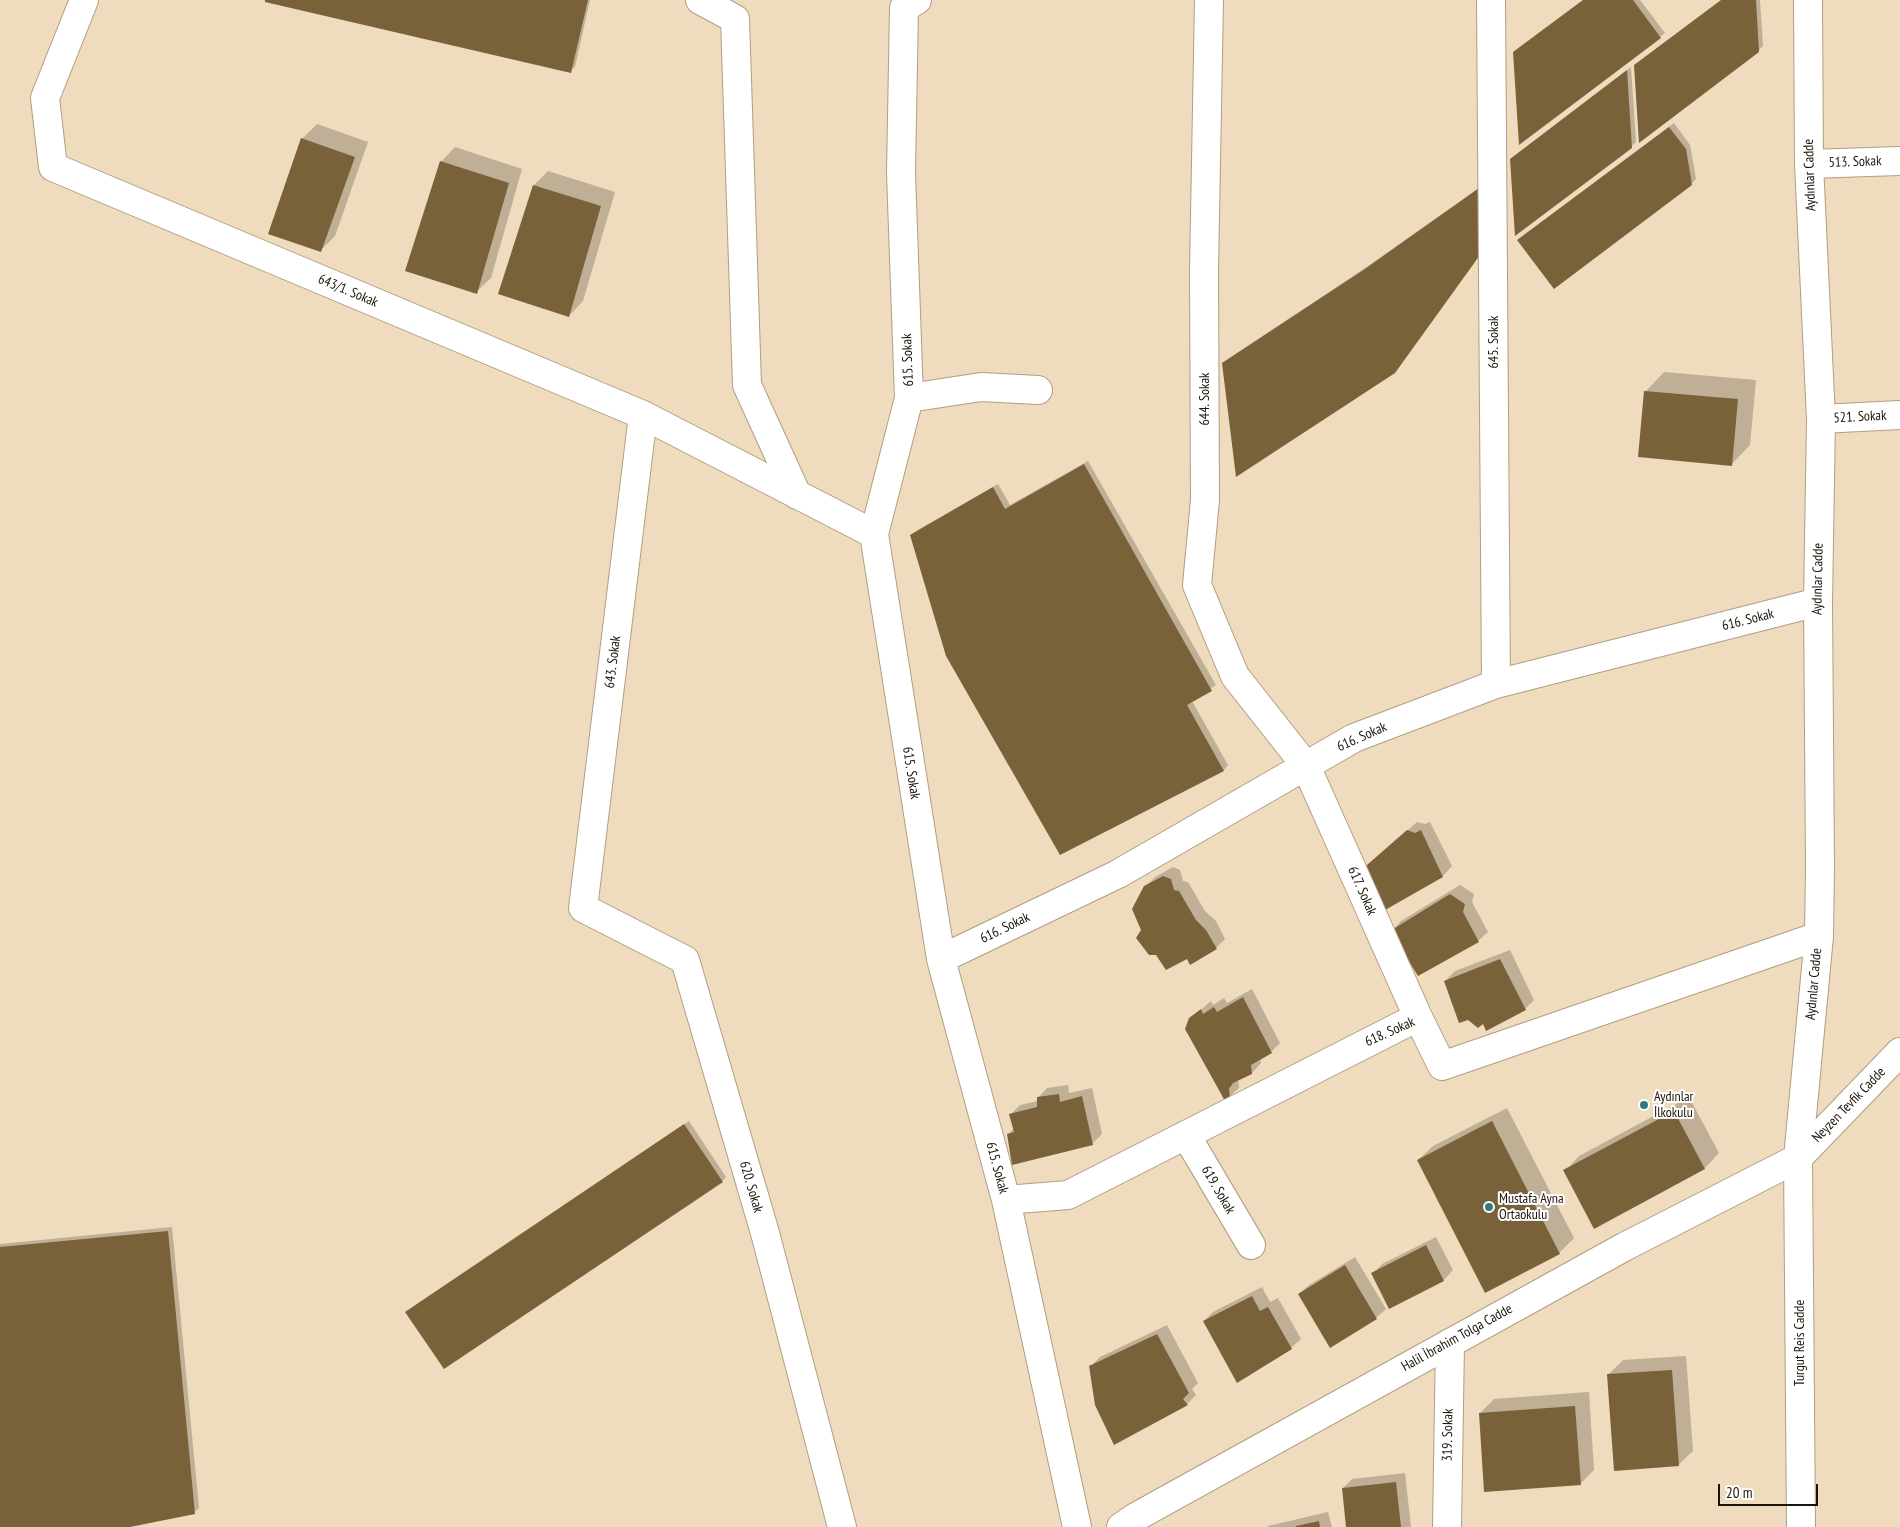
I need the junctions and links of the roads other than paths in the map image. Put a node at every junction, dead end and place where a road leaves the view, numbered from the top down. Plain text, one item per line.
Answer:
1 (84, 0) edge
2 (700, 0) edge
3 (1209, 0) edge
4 (1492, 0) edge
5 (1808, 0) edge
6 (910, 4) edge
7 (1900, 161) edge
8 (1810, 164) junction
9 (1038, 390) dead end
10 (909, 398) junction
11 (643, 415) junction
12 (1900, 415) edge
13 (1821, 420) junction
14 (797, 495) junction
15 (874, 534) junction
16 (1818, 602) junction
17 (1496, 684) junction
18 (1306, 766) junction
19 (583, 908) joint
20 (1819, 936) junction
21 (941, 959) junction
22 (1418, 1017) junction
23 (1900, 1052) edge
24 (1186, 1134) junction
25 (1798, 1158) junction
26 (1006, 1200) junction
27 (1251, 1245) dead end
28 (1450, 1342) junction
29 (842, 1527) edge
30 (1077, 1527) edge
31 (1121, 1527) edge
32 (1447, 1527) edge
33 (1801, 1527) edge

1 - 11 street, 643/1. Sokak
2 - 14 street
3 - 18 street, 644. Sokak
4 - 17 street, 645. Sokak
5 - 8 street, Aydınlar Cadde
6 - 10 street, 615. Sokak
7 - 8 street, 513. Sokak
8 - 13 street, Aydınlar Cadde
9 - 10 street
10 - 15 street, 615. Sokak
11 - 14 street, 643/1. Sokak
11 - 19 street, 643. Sokak
12 - 13 street, 521. Sokak
13 - 16 street, Aydınlar Cadde
14 - 15 street, 643/1. Sokak
15 - 21 street, 615. Sokak
16 - 17 street, 616. Sokak
16 - 20 street, Aydınlar Cadde
17 - 18 street, 616. Sokak
18 - 21 street, 616. Sokak
18 - 22 street, 617. Sokak
19 - 29 street, 620. Sokak
20 - 22 street, 618. Sokak
20 - 25 street, Aydınlar Cadde
21 - 26 street, 615. Sokak
22 - 24 street, 618. Sokak
23 - 25 street, Neyzen Tevfik Cadde
24 - 26 street, 618. Sokak
24 - 27 street, 619. Sokak
25 - 28 street, Halil İbrahim Tolga Cadde
25 - 33 street, Turgut Reis Cadde
26 - 30 street, 615. Sokak
28 - 31 street, Halil İbrahim Tolga Cadde
28 - 32 street, 319. Sokak

